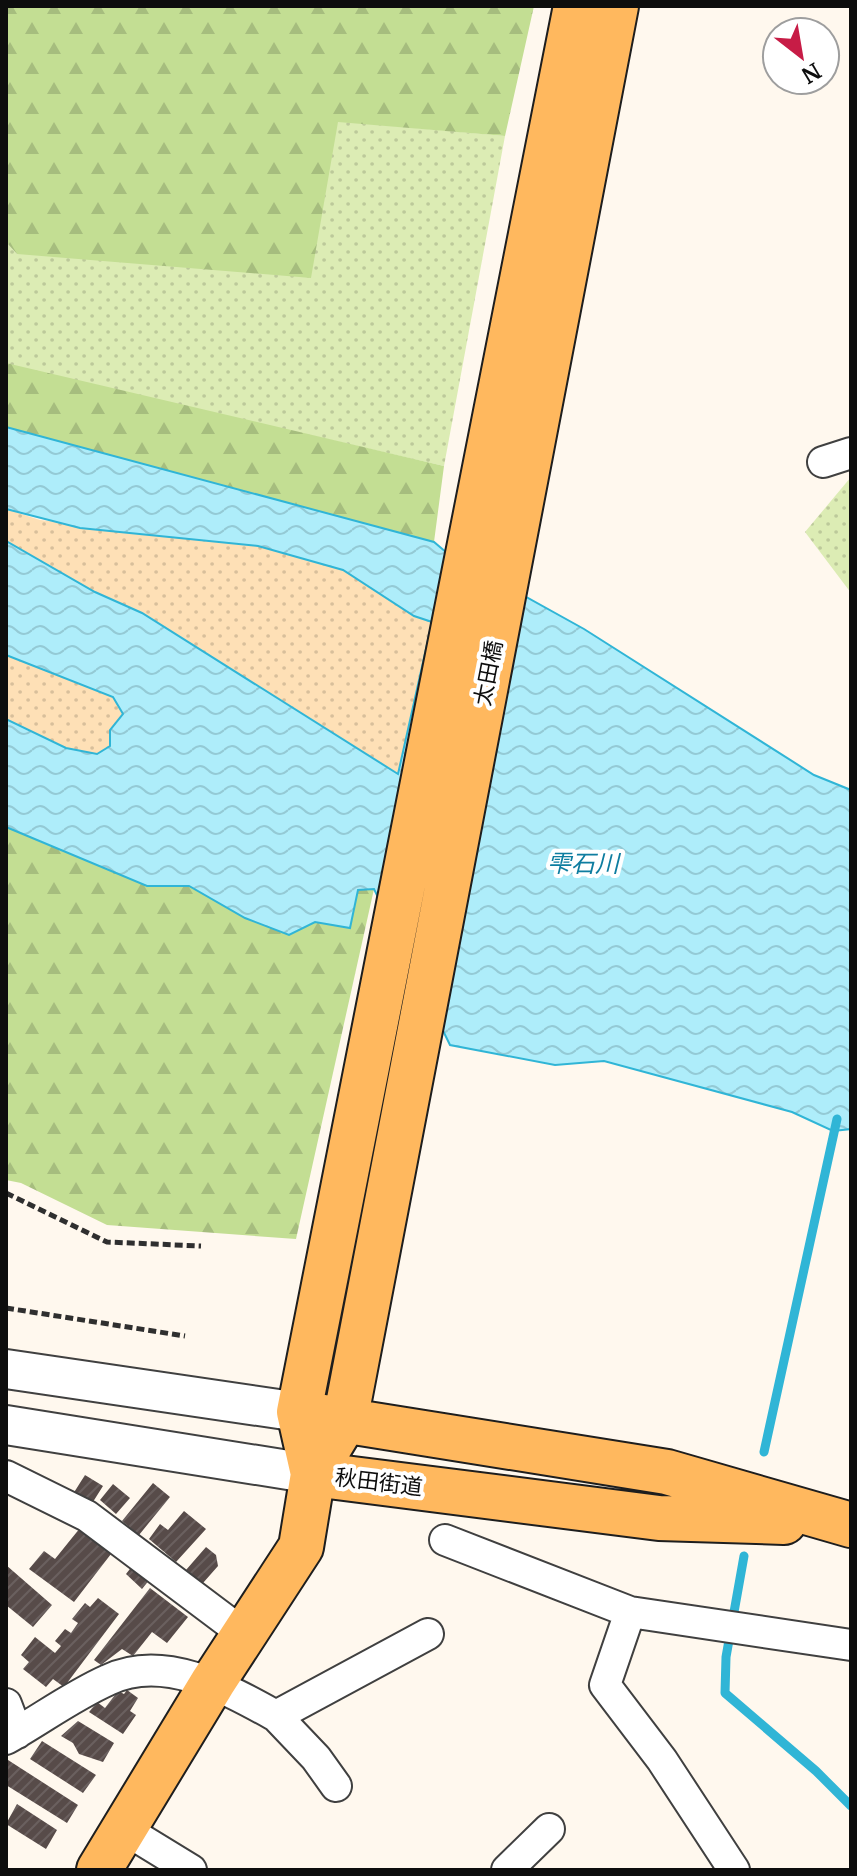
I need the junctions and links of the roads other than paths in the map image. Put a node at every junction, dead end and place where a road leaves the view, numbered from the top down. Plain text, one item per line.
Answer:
1 (576, 6) edge
2 (616, 6) edge
3 (6, 1369) edge
4 (299, 1412) junction
5 (345, 1421) junction
6 (6, 1425) edge
7 (313, 1474) junction
8 (6, 1476) edge
9 (850, 1525) edge
10 (445, 1540) dead end
11 (630, 1612) junction
12 (244, 1634) junction
13 (428, 1634) dead end
14 (851, 1645) edge
15 (213, 1682) junction
16 (6, 1704) edge
17 (276, 1716) junction
18 (12, 1736) edge
19 (336, 1786) dead end
20 (124, 1829) junction
21 (549, 1829) dead end
22 (99, 1870) edge
23 (191, 1870) edge
24 (507, 1870) edge
25 (734, 1870) edge

1 - 4 main road, 太田橋
2 - 5 main road, 太田橋
3 - 4 street
4 - 5 main road, 秋田街道
4 - 7 main road
5 - 7 main road, 太田橋
5 - 9 main road, 秋田街道
6 - 7 street
7 - 9 main road, 秋田街道
7 - 12 main road, 秋田街道
8 - 12 street
10 - 11 street
11 - 14 street
11 - 25 street
12 - 15 main road, 秋田街道
13 - 17 street
15 - 17 street
15 - 18 street
15 - 20 main road, 秋田街道
16 - 18 street
17 - 19 street
20 - 22 main road, 秋田街道
20 - 23 street
21 - 24 street

